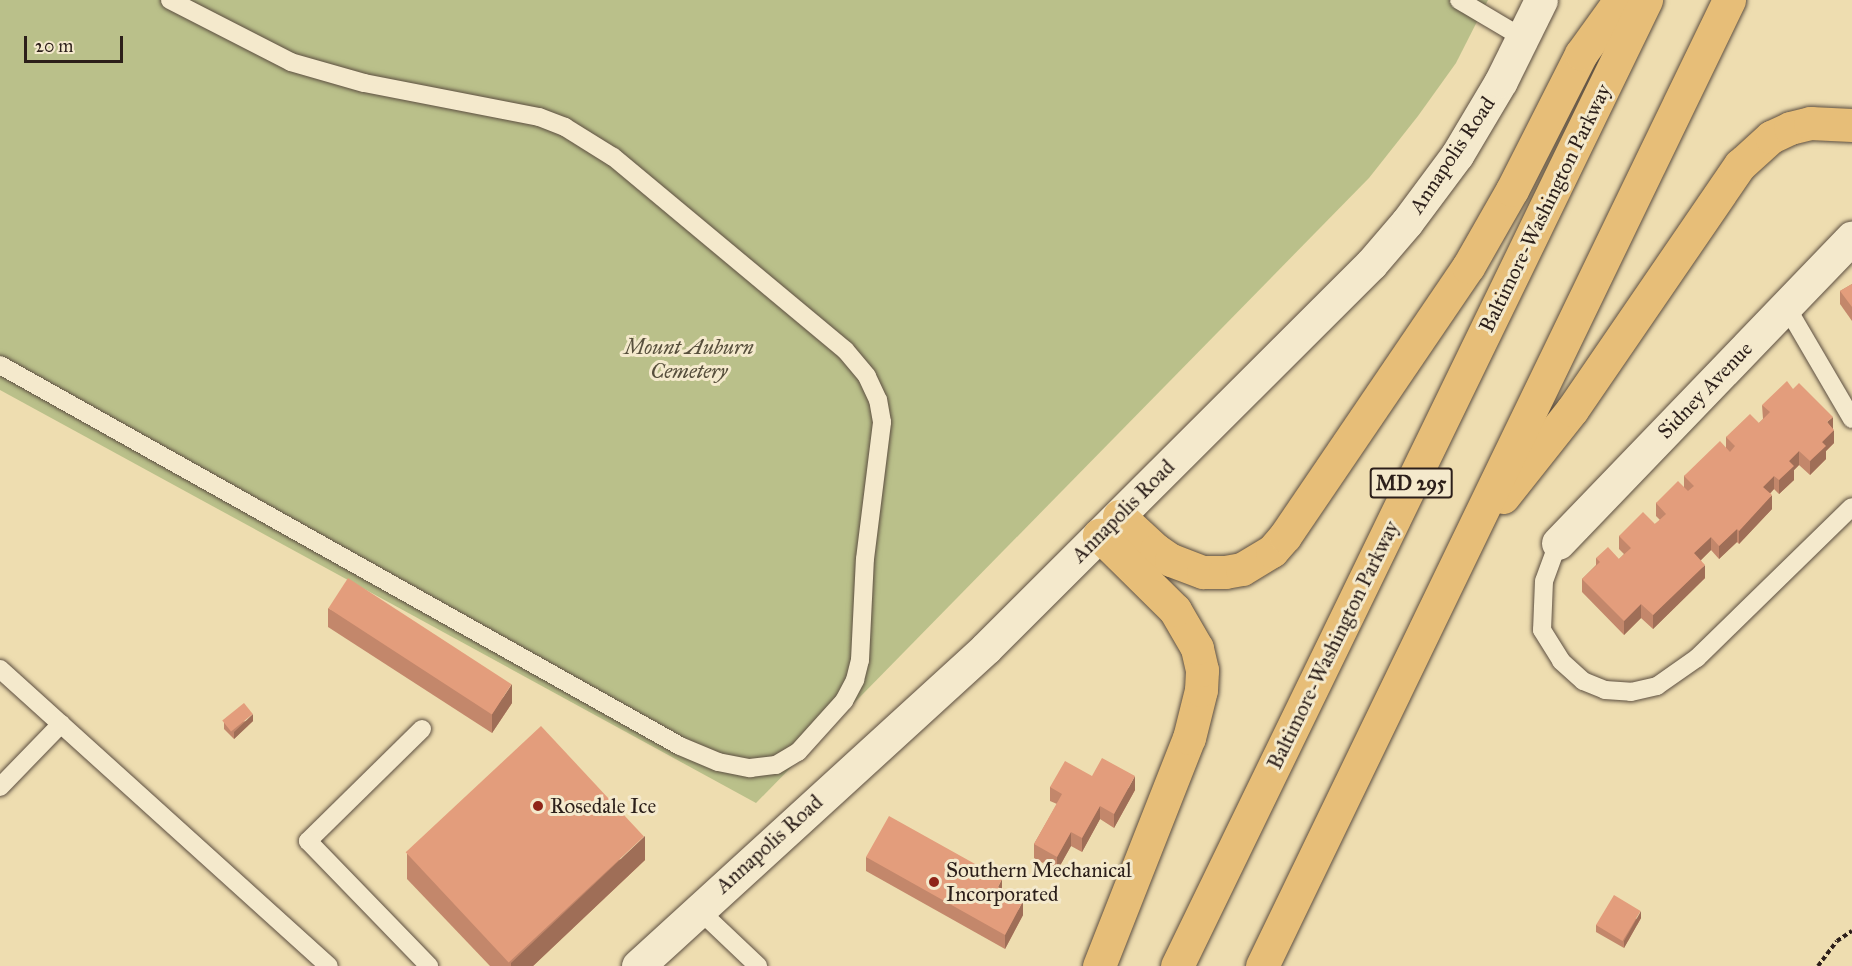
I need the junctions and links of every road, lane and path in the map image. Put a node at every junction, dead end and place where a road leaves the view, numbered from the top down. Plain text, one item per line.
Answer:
1 (170, 0) edge
2 (1459, 0) edge
3 (1541, 0) edge
4 (1620, 0) edge
5 (1646, 0) edge
6 (1729, 0) edge
7 (1523, 38) junction
8 (1852, 125) edge
9 (1852, 238) edge
10 (1786, 306) junction
11 (0, 365) edge
12 (1852, 419) edge
13 (1852, 507) edge
14 (1109, 525) junction
15 (1558, 543) joint
16 (1464, 545) junction
17 (0, 669) edge
18 (61, 724) junction
19 (422, 729) dead end
20 (0, 787) edge
21 (698, 909) junction
22 (1852, 931) edge
23 (329, 966) edge
24 (429, 966) edge
25 (638, 966) edge
26 (759, 966) edge
27 (1099, 966) edge
28 (1177, 966) edge
29 (1262, 966) edge
30 (1818, 966) edge

1 - 11 lane
2 - 7 lane
3 - 7 main road, Annapolis Road
4 - 14 highway
5 - 28 highway, Baltimore-Washington Parkway / MD 295
6 - 16 highway, MD 295
7 - 14 main road, Annapolis Road
8 - 16 highway
9 - 10 main road, Sidney Avenue
10 - 12 lane
10 - 15 main road, Sidney Avenue
13 - 15 lane
14 - 21 main road, Annapolis Road
14 - 27 highway
16 - 29 highway, MD 295
17 - 18 lane
18 - 20 lane
18 - 23 lane
19 - 24 lane
21 - 25 main road, Annapolis Road
21 - 26 lane
22 - 30 path

